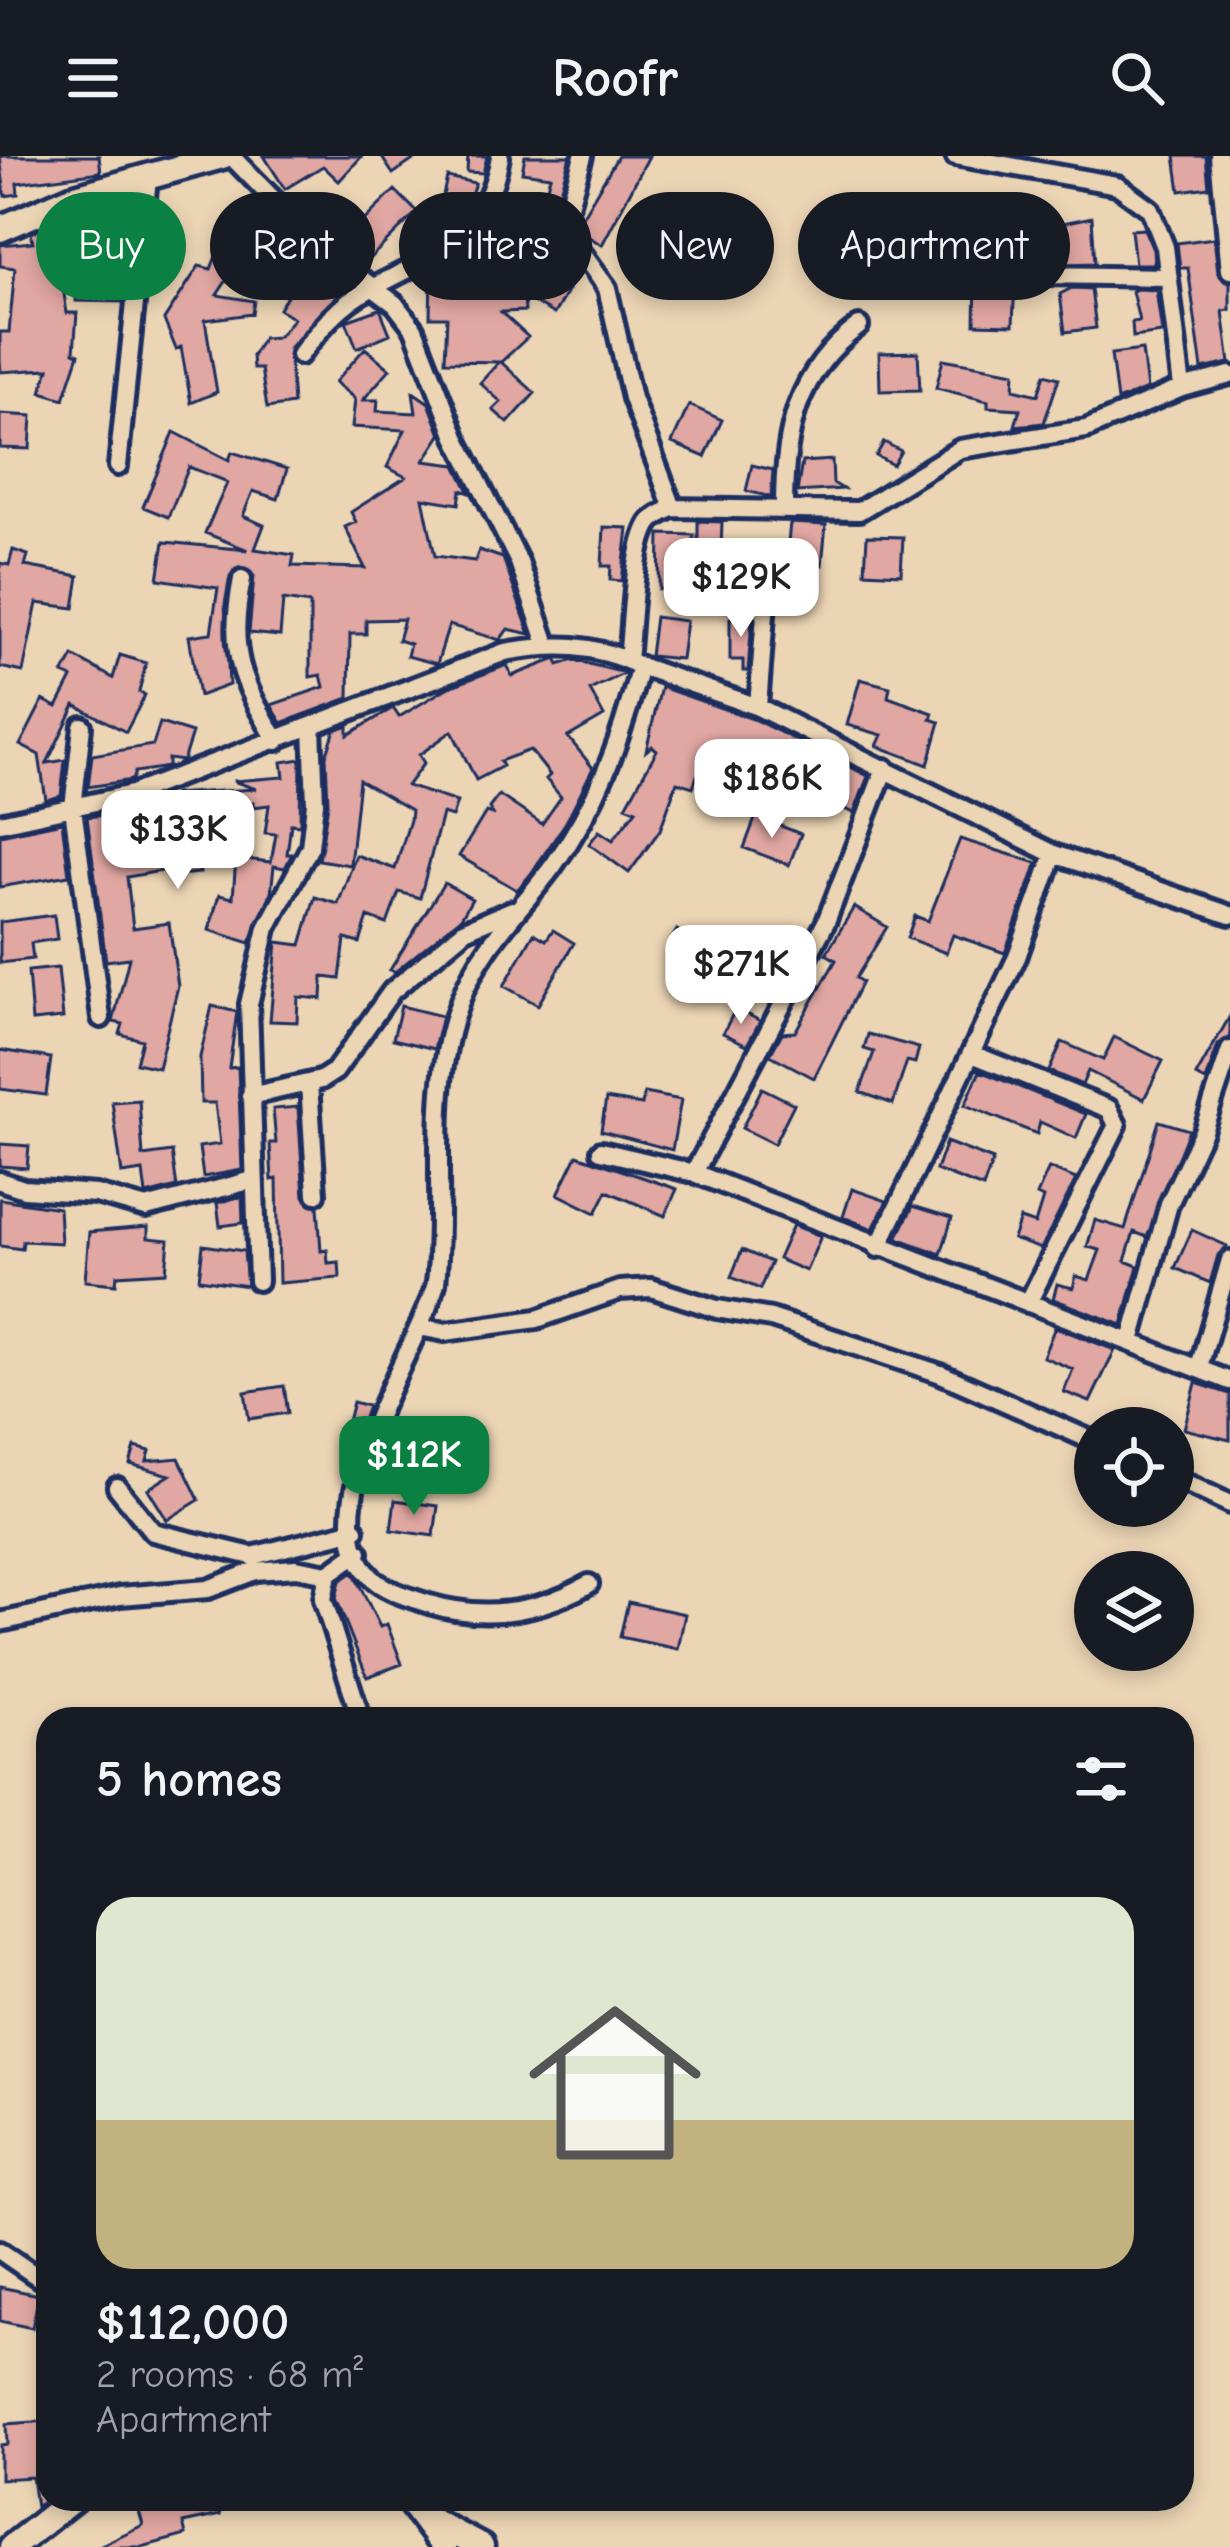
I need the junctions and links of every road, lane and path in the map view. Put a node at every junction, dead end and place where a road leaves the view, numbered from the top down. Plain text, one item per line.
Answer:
1 (226, 156) edge
2 (583, 156) edge
3 (955, 156) edge
4 (500, 157) edge
5 (1223, 170) edge
6 (148, 178) junction
7 (263, 192) edge
8 (0, 229) edge
9 (1230, 270) edge
10 (1070, 275) edge
11 (1168, 277) junction
12 (375, 286) edge
13 (375, 291) edge
14 (353, 300) edge
15 (859, 326) dead end
16 (300, 355) dead end
17 (1230, 375) edge
18 (1182, 388) junction
19 (118, 466) dead end
20 (784, 507) junction
21 (673, 508) junction
22 (768, 574) dead end
23 (242, 579) dead end
24 (547, 644) junction
25 (634, 663) junction
26 (758, 707) junction
27 (82, 726) dead end
28 (312, 727) junction
29 (277, 741) junction
30 (885, 768) junction
31 (73, 808) junction
32 (0, 824) edge
33 (1054, 854) junction
34 (512, 910) junction
35 (1230, 915) edge
36 (101, 1018) dead end
37 (1230, 1050) edge
38 (972, 1054) junction
39 (309, 1084) junction
40 (250, 1096) junction
41 (601, 1151) dead end
42 (694, 1173) junction
43 (253, 1180) junction
44 (0, 1181) edge
45 (316, 1193) dead end
46 (878, 1248) junction
47 (1230, 1261) edge
48 (259, 1281) dead end
49 (1028, 1303) junction
50 (419, 1327) junction
51 (1131, 1341) junction
52 (1198, 1367) junction
53 (1230, 1381) edge
54 (1074, 1433) edge
55 (117, 1486) dead end
56 (1194, 1487) edge
57 (1230, 1504) edge
58 (355, 1530) junction
59 (359, 1552) junction
60 (328, 1574) junction
61 (589, 1584) dead end
62 (0, 1622) edge
63 (357, 1707) edge
64 (0, 2251) edge
65 (36, 2276) edge
66 (58, 2511) edge
67 (419, 2511) edge
68 (426, 2518) junction
69 (12, 2547) edge
70 (444, 2547) edge
71 (481, 2547) edge

1 - 6 street
1 - 7 street
2 - 21 street
3 - 11 street
4 - 12 street
5 - 9 street
6 - 8 street
6 - 19 street
10 - 11 street
11 - 18 street
13 - 24 street
14 - 16 street
15 - 20 street
17 - 18 street
18 - 20 street
20 - 21 street
21 - 25 street
22 - 26 street
23 - 29 street
24 - 25 street
24 - 28 street
25 - 26 street
25 - 34 street
26 - 30 street
27 - 31 street
28 - 29 street
28 - 40 street
29 - 31 street
30 - 33 street
30 - 42 street
31 - 32 street
31 - 36 street
33 - 35 street
33 - 38 street
34 - 39 street
34 - 50 street
37 - 51 street
38 - 46 street
38 - 49 street
39 - 40 street
39 - 45 street
40 - 43 street
41 - 42 street
42 - 46 street
43 - 44 street
43 - 48 street
46 - 49 street
47 - 52 street
49 - 51 street
50 - 54 street
50 - 58 street
51 - 52 street
52 - 53 street
55 - 58 street
56 - 57 street
58 - 59 street
59 - 60 street
59 - 61 street
60 - 62 street
60 - 63 street
64 - 65 street
66 - 69 street
67 - 68 street
68 - 70 street
68 - 71 street

